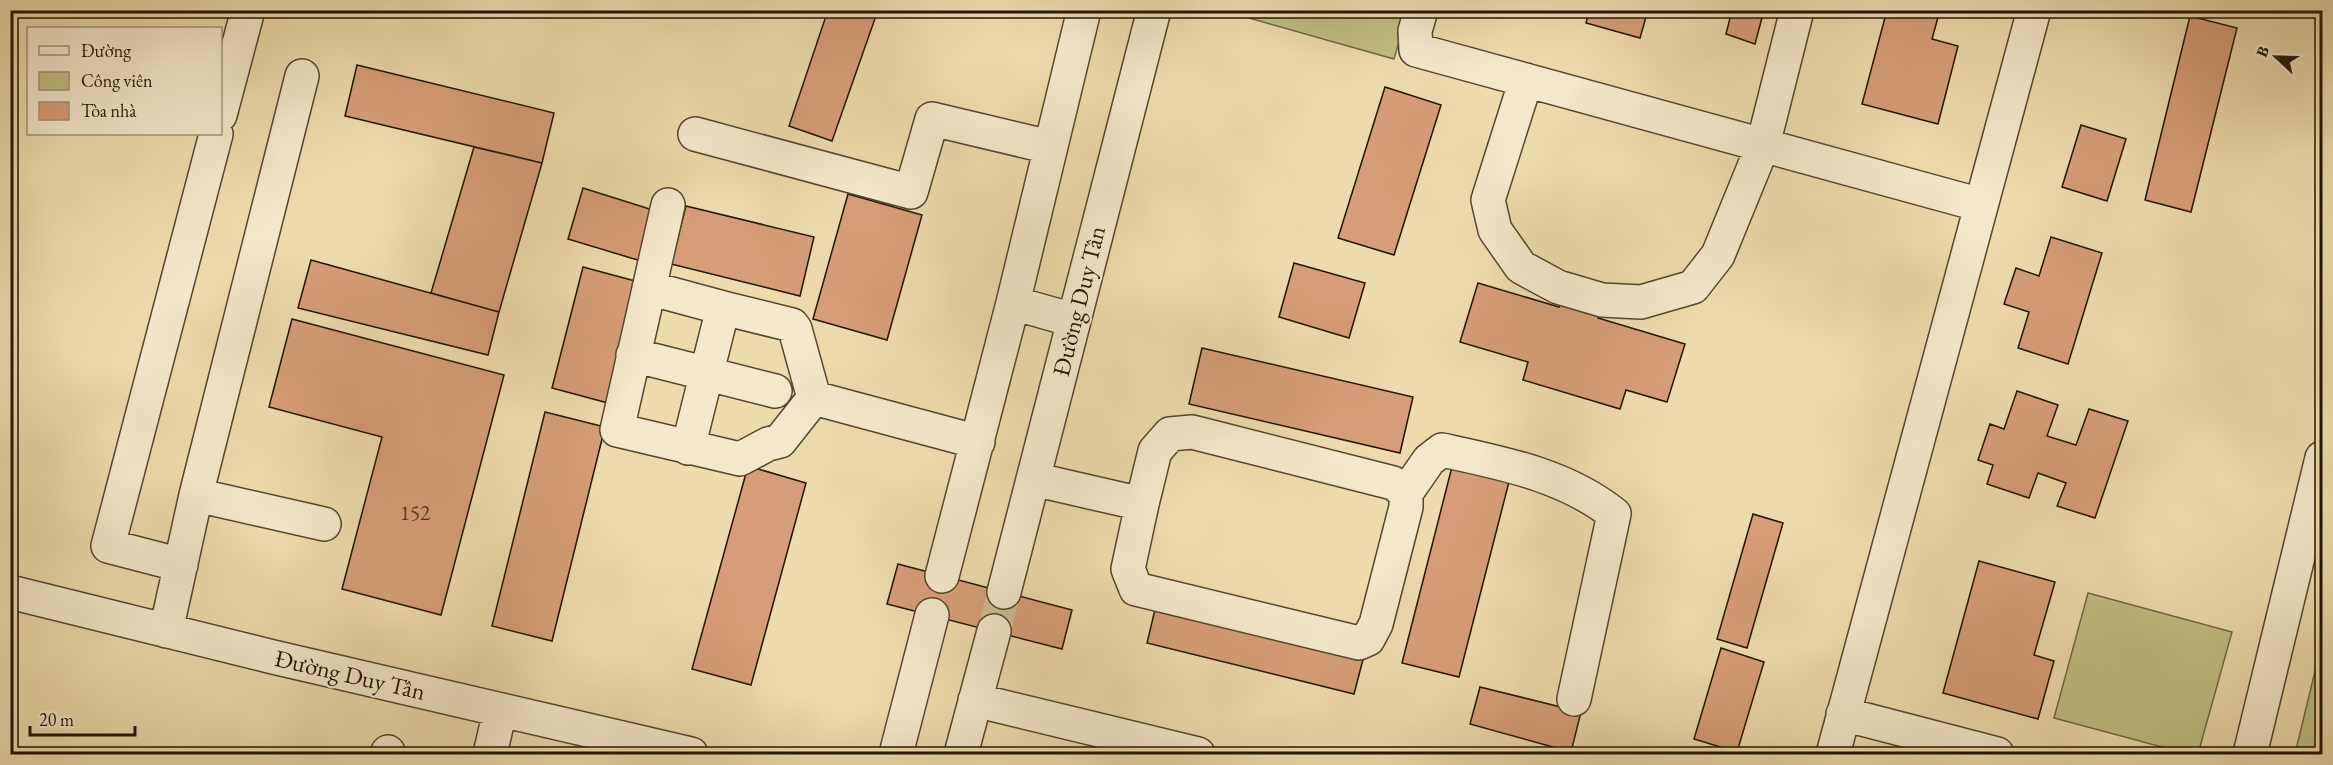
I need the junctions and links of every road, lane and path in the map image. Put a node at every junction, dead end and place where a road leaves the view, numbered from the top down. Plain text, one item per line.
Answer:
1 (248, 10) edge
2 (1084, 10) edge
3 (1154, 10) edge
4 (1421, 10) edge
5 (1797, 10) edge
6 (2034, 10) edge
7 (302, 75) dead end
8 (1526, 80) junction
9 (222, 108) edge
10 (695, 134) dead end
11 (216, 135) edge
12 (1763, 145) junction
13 (1050, 147) junction
14 (668, 205) dead end
15 (1981, 205) junction
16 (649, 288) junction
17 (1013, 303) junction
18 (723, 308) junction
19 (1074, 320) junction
20 (795, 329) junction
21 (633, 355) junction
22 (706, 374) junction
23 (775, 391) junction
24 (814, 398) junction
25 (978, 442) junction
26 (768, 444) junction
27 (688, 448) junction
28 (2322, 458) edge
29 (1033, 479) junction
30 (1406, 493) junction
31 (196, 495) junction
32 (1142, 504) junction
33 (324, 524) dead end
34 (180, 565) junction
35 (942, 576) dead end
36 (10, 592) edge
37 (1004, 592) tunnel mouth
38 (932, 615) dead end
39 (166, 631) junction
40 (994, 631) tunnel mouth
41 (1574, 699) dead end
42 (975, 700) junction
43 (500, 711) junction
44 (1843, 714) junction
45 (594, 744) edge
46 (490, 754) edge
47 (691, 754) edge
48 (896, 754) edge
49 (961, 754) edge
50 (1198, 754) edge
51 (1833, 754) edge
52 (1997, 754) edge
53 (2250, 754) edge

1 - 9 street
2 - 13 street
3 - 19 street, Đường Duy Tân
4 - 8 street
5 - 12 street
6 - 15 street
7 - 31 street
8 - 12 street
8 - 12 street
10 - 13 street
11 - 34 street
12 - 15 street
13 - 17 street
14 - 16 street
15 - 44 street
16 - 18 street
16 - 21 street
17 - 19 street
17 - 25 street
18 - 20 street
18 - 22 street
19 - 29 street, Đường Duy Tân
20 - 23 street
20 - 24 street
21 - 22 street
21 - 27 street
22 - 23 street
22 - 27 street
23 - 26 street
24 - 25 street
24 - 26 street
25 - 35 street
26 - 27 street
28 - 53 street
29 - 32 street
29 - 37 street, Đường Duy Tân
30 - 32 street
30 - 32 street
30 - 41 street
31 - 33 street
31 - 34 street
34 - 39 street
36 - 39 street, Đường Duy Tân
38 - 48 street
39 - 43 street, Đường Duy Tân
40 - 42 street
42 - 49 street
42 - 50 street
43 - 45 street, Đường Duy Tân
43 - 46 street
44 - 51 street
44 - 52 street
45 - 47 street, Đường Duy Tân

